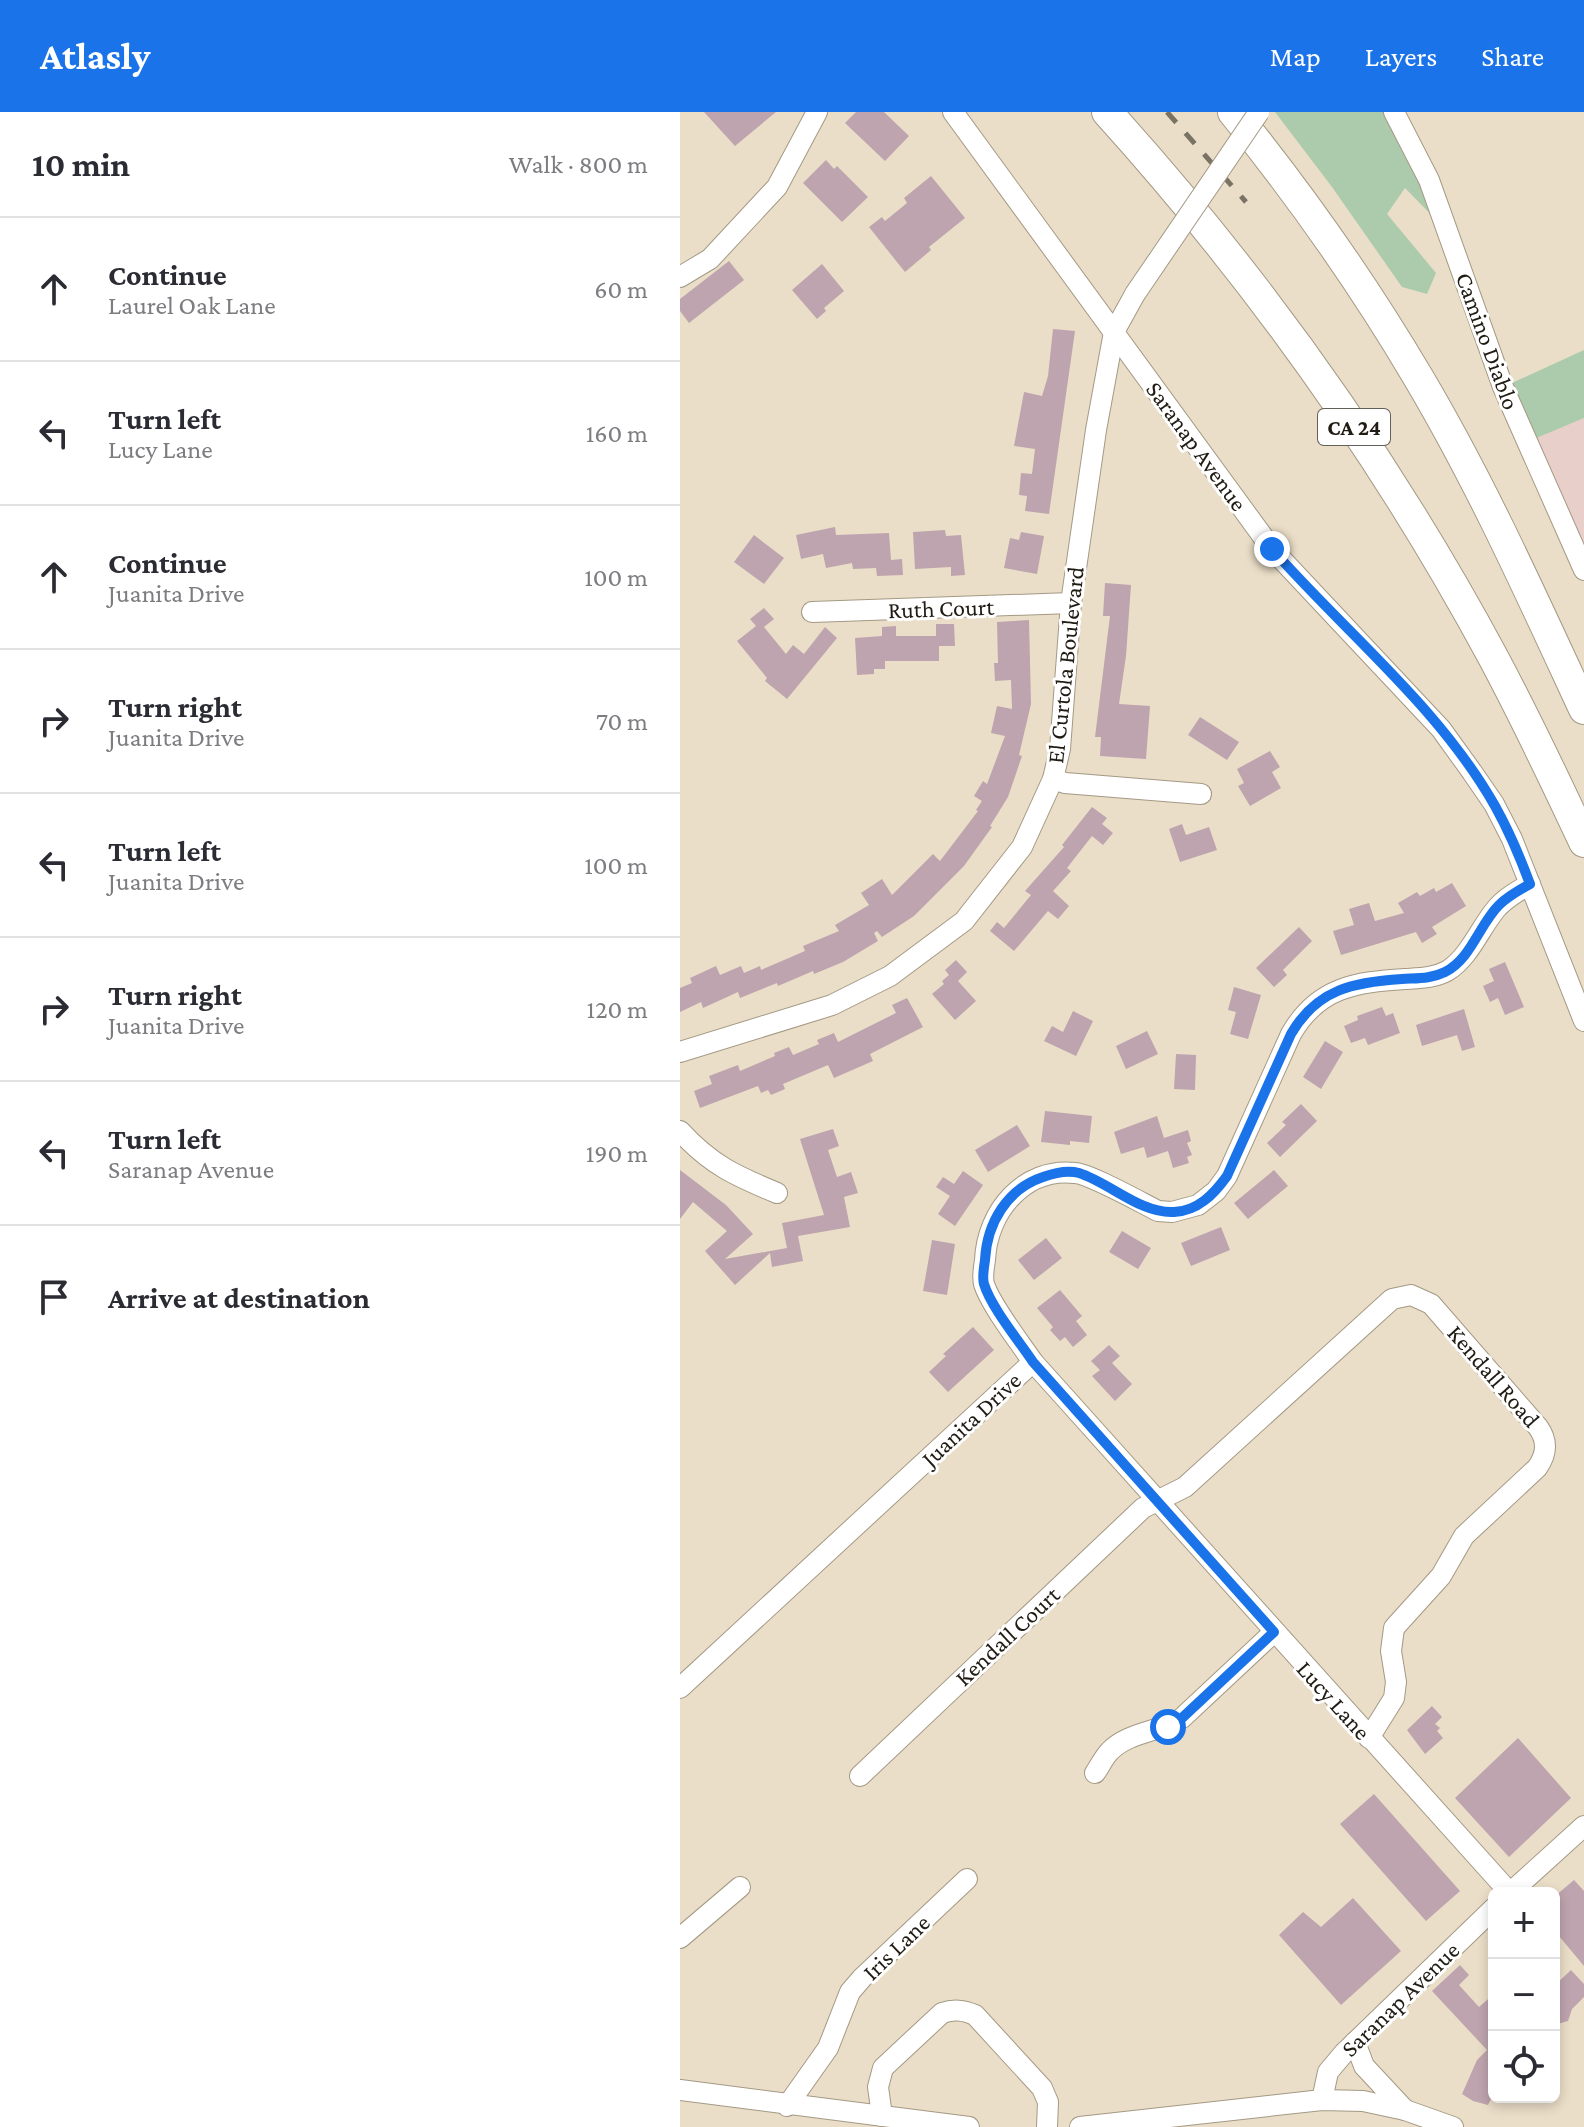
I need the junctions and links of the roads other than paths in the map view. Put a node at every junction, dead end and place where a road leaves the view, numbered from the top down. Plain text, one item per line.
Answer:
1 (817, 112) edge
2 (953, 112) edge
3 (1107, 112) edge
4 (1233, 112) edge
5 (1259, 112) edge
6 (1394, 112) edge
7 (680, 277) edge
8 (1114, 332) junction
9 (1584, 570) edge
10 (1071, 603) junction
11 (812, 612) dead end
12 (1583, 707) edge
13 (1552, 774) junction
14 (1053, 779) junction
15 (1201, 794) dead end
16 (1584, 842) edge
17 (1584, 865) edge
18 (1530, 884) junction
19 (1584, 1021) edge
20 (680, 1052) edge
21 (680, 1131) edge
22 (777, 1193) dead end
23 (1033, 1362) junction
24 (1157, 1501) junction
25 (1274, 1632) junction
26 (680, 1688) edge
27 (1369, 1738) junction
28 (1095, 1773) dead end
29 (860, 1776) dead end
30 (1584, 1826) edge
31 (967, 1879) dead end
32 (740, 1887) dead end
33 (1505, 1887) edge
34 (1517, 1887) edge
35 (1488, 1914) edge
36 (680, 1938) edge
37 (1355, 2042) junction
38 (680, 2090) edge
39 (1322, 2100) junction
40 (787, 2106) junction
41 (1405, 2110) junction
42 (882, 2116) junction
43 (969, 2127) edge
44 (1047, 2127) edge
45 (1080, 2127) edge
46 (1453, 2127) edge

1 - 7 street
2 - 8 street, Saranap Avenue
3 - 13 highway, CA 24
4 - 12 highway
5 - 8 street, El Curtola Boulevard, bridge
6 - 9 street, Camino Diablo
8 - 10 street, El Curtola Boulevard
8 - 18 street, Saranap Avenue
10 - 11 street, Ruth Court
10 - 14 street, El Curtola Boulevard
13 - 16 highway
13 - 17 highway, CA 24
14 - 15 street
14 - 20 street, El Curtola Boulevard
18 - 19 street, Saranap Avenue
18 - 23 street, Juanita Drive
21 - 22 street
23 - 24 street, Lucy Lane
23 - 26 street, Juanita Drive
24 - 25 street, Lucy Lane
24 - 27 street, Kendall Road
24 - 29 street, Kendall Court
25 - 27 street, Lucy Lane
25 - 28 street
27 - 33 street, Lucy Lane
30 - 34 street
31 - 40 street, Iris Lane
32 - 36 street
35 - 37 street, Saranap Avenue
37 - 39 street, Saranap Avenue
37 - 41 street
38 - 40 street
39 - 41 street
39 - 45 street
40 - 42 street
41 - 46 street
42 - 43 street
42 - 44 street

